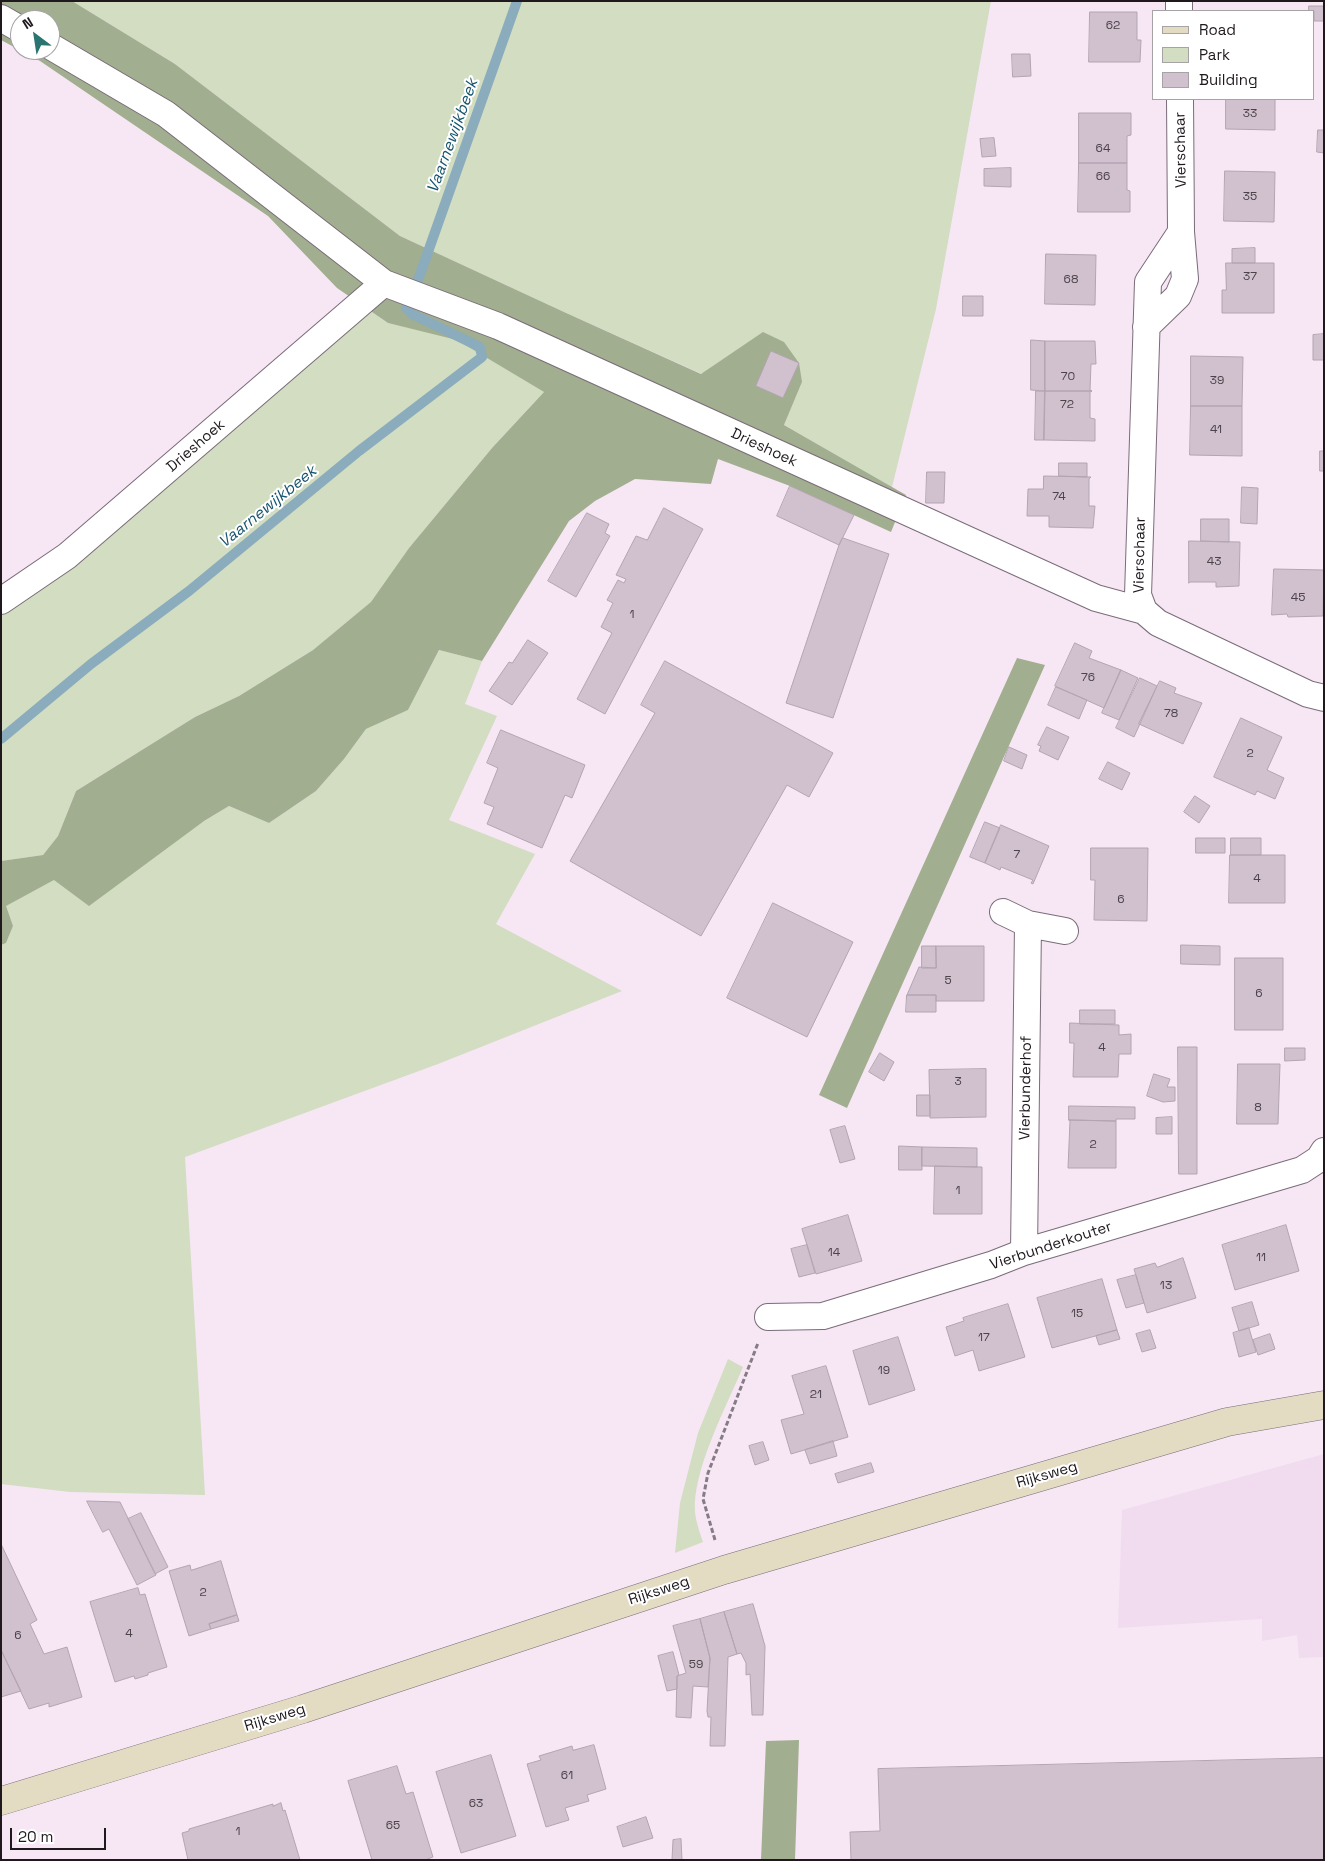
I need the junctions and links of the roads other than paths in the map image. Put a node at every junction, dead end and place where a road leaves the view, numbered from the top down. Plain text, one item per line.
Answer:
1 (60, 52) edge
2 (1180, 100) edge
3 (384, 284) junction
4 (1, 601) edge
5 (1144, 611) junction
6 (1324, 698) edge
7 (1003, 912) dead end
8 (1028, 924) junction
9 (1065, 931) dead end
10 (1324, 1151) edge
11 (1024, 1252) junction
12 (768, 1317) road end
13 (1324, 1405) edge
14 (1, 1801) edge

1 - 3 street, Drieshoek
2 - 5 street, Vierschaar
3 - 4 street, Drieshoek
3 - 5 street, Drieshoek
5 - 6 street, Vierschaar
7 - 8 street
8 - 9 street
8 - 11 street, Vierbunderhof
10 - 11 street, Vierbunderkouter
11 - 12 street, Vierbunderkouter
13 - 14 main road, Rijksweg

